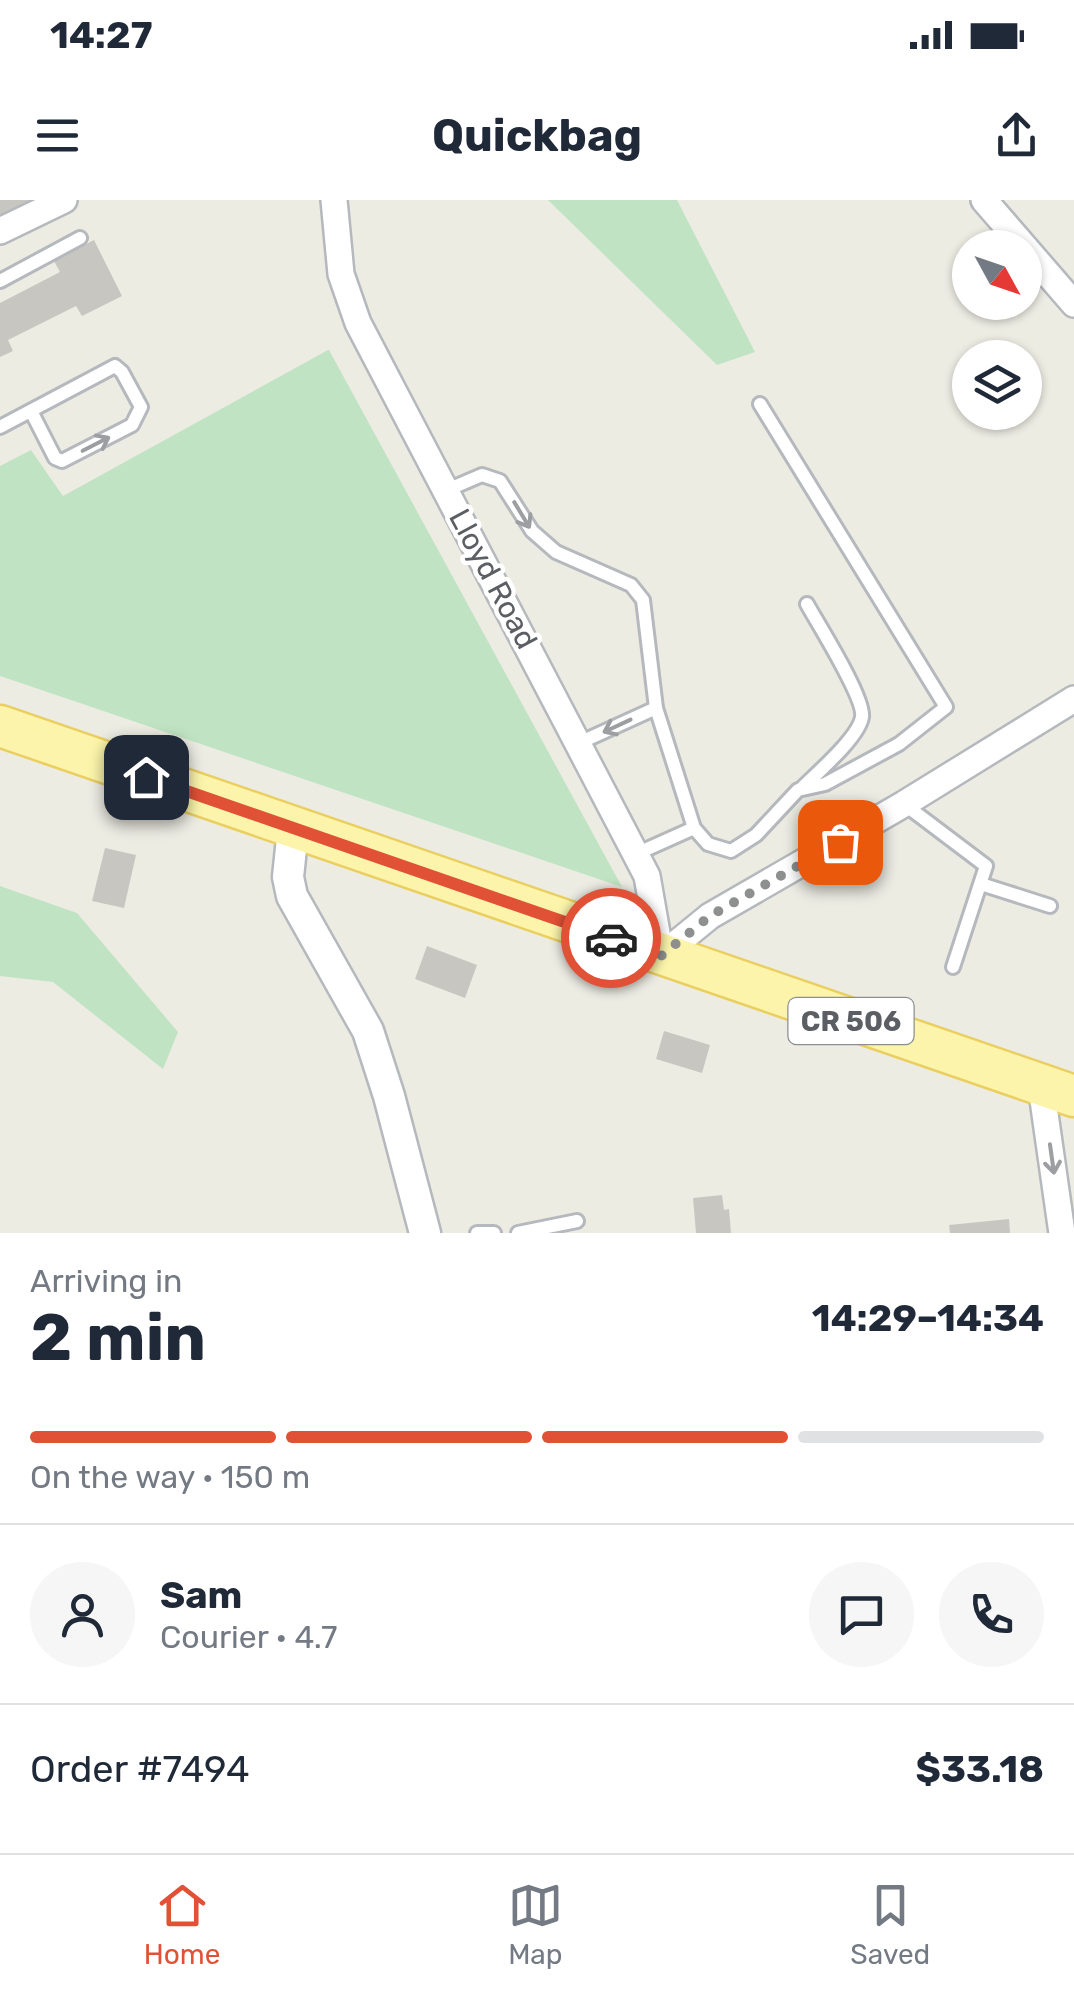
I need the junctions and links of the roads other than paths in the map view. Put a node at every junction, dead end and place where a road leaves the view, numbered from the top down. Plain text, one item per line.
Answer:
1 (64, 200) edge
2 (334, 200) edge
3 (984, 200) edge
4 (0, 231) edge
5 (80, 238) dead end
6 (0, 281) edge
7 (1074, 304) edge
8 (760, 404) dead end
9 (31, 411) junction
10 (0, 427) edge
11 (447, 490) junction
12 (807, 604) dead end
13 (1074, 699) edge
14 (656, 708) junction
15 (0, 726) edge
16 (579, 743) junction
17 (800, 790) junction
18 (904, 804) junction
19 (694, 828) junction
20 (293, 829) junction
21 (636, 854) junction
22 (981, 884) junction
23 (1050, 906) dead end
24 (661, 956) junction
25 (953, 967) dead end
26 (1058, 1091) edge
27 (577, 1220) dead end
28 (425, 1233) edge
29 (477, 1233) edge
30 (494, 1233) edge
31 (518, 1233) edge
32 (1062, 1233) edge

1 - 4 street
2 - 11 street, Lloyd Road
3 - 7 street
5 - 6 lane
8 - 17 lane
9 -> 9 lane
9 - 10 lane
11 -> 14 lane
11 - 16 street, Lloyd Road
12 - 17 lane
13 - 18 street
14 -> 16 lane
14 - 19 lane
15 - 20 main road, CR 506
16 - 21 street, Lloyd Road
17 - 19 lane
18 - 22 lane
18 - 24 street
19 - 21 lane
20 - 24 main road, CR 506
20 - 28 street
21 - 24 street, Lloyd Road
22 - 23 lane
22 - 25 lane
24 - 26 main road, CR 506
26 -> 32 street
27 - 31 lane
29 - 30 lane

